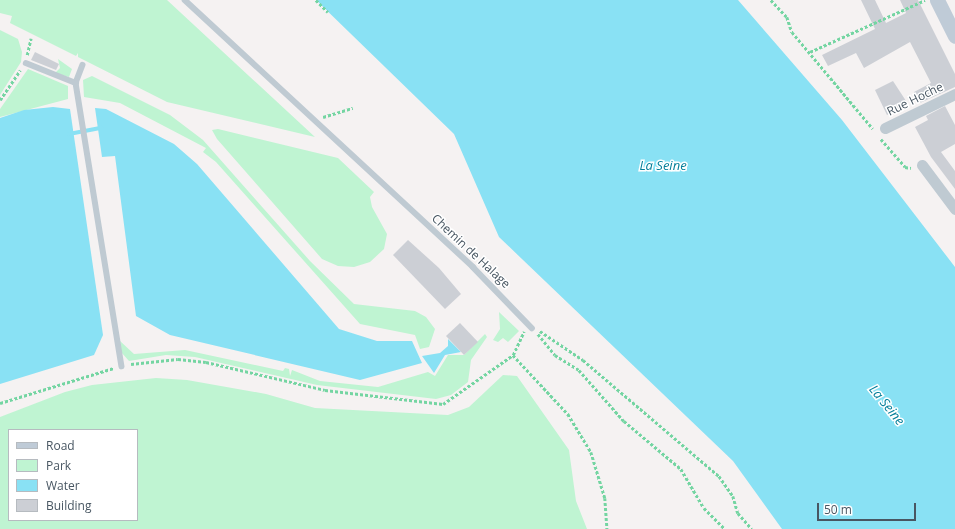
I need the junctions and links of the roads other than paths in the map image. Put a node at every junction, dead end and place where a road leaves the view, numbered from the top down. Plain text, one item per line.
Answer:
1 (185, 0) edge
2 (937, 0) edge
3 (951, 20) edge
4 (955, 36) edge
5 (26, 62) road end
6 (83, 65) dead end
7 (76, 83) junction
8 (955, 94) edge
9 (886, 128) dead end
10 (923, 166) road end
11 (955, 209) edge
12 (532, 328) road end
13 (122, 366) road end

1 - 12 lane, Chemin de Halage
2 - 3 main road
3 - 4 main road
5 - 7 lane
6 - 7 lane
7 - 13 lane
8 - 9 street, Rue Hoche
10 - 11 street

